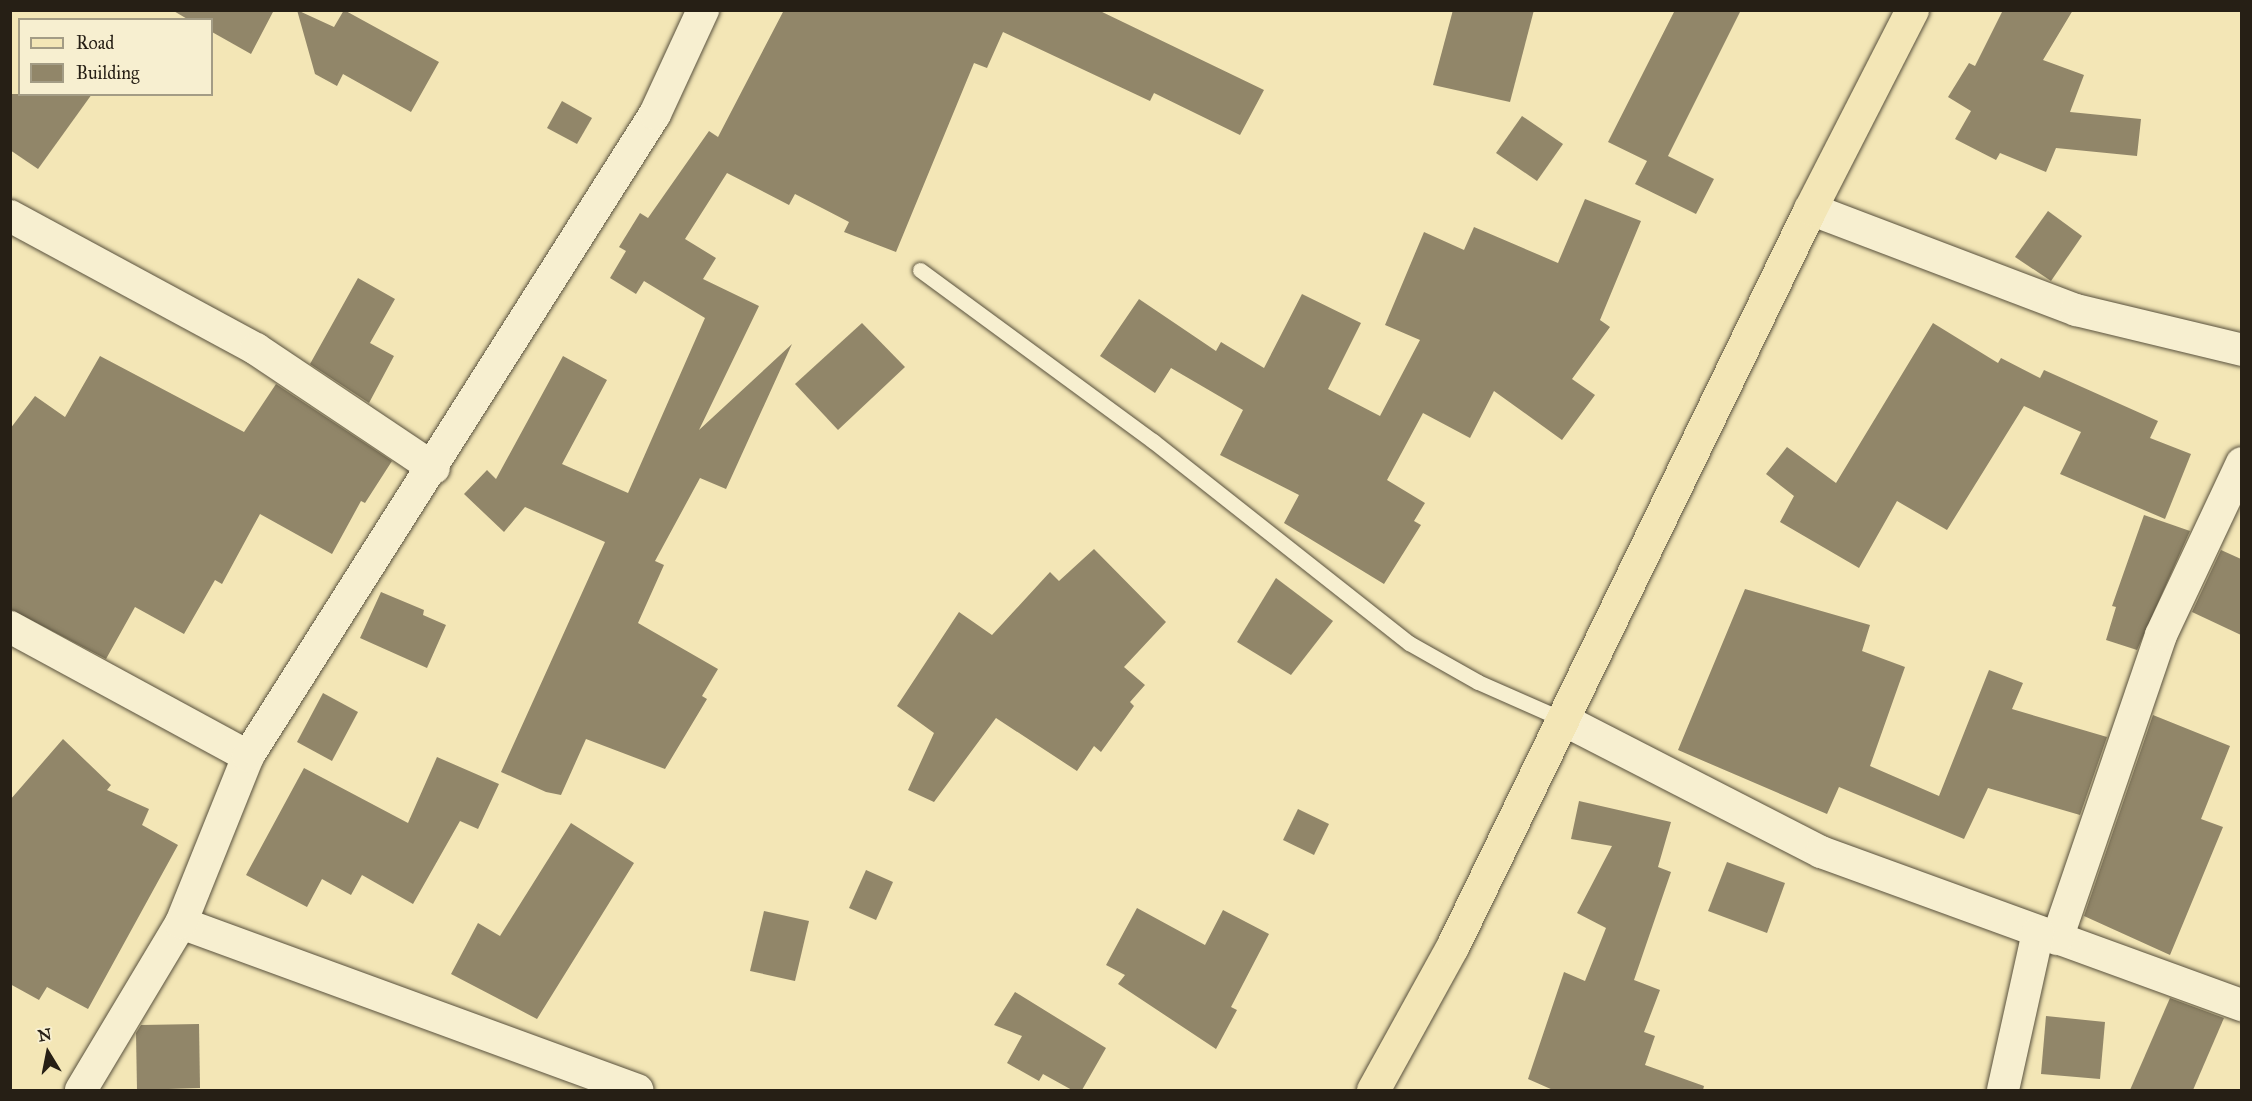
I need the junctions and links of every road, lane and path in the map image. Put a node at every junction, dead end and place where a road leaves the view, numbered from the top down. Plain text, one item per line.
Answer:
1 (703, 10) edge
2 (1912, 10) edge
3 (1810, 209) junction
4 (10, 216) edge
5 (920, 270) dead end
6 (2241, 350) edge
7 (2241, 462) edge
8 (434, 468) junction
9 (10, 627) edge
10 (1562, 719) junction
11 (248, 756) junction
12 (181, 923) junction
13 (2048, 935) junction
14 (2241, 1005) edge
15 (81, 1090) edge
16 (637, 1090) edge
17 (1373, 1090) edge
18 (2003, 1090) edge

1 - 8 street
2 - 3 main road
3 - 6 street
3 - 10 main road
4 - 8 street
5 - 10 lane
7 - 13 street
8 - 11 street
9 - 11 street
10 - 13 street
10 - 17 main road
11 - 12 street
12 - 15 street
12 - 16 street
13 - 14 street
13 - 18 street

